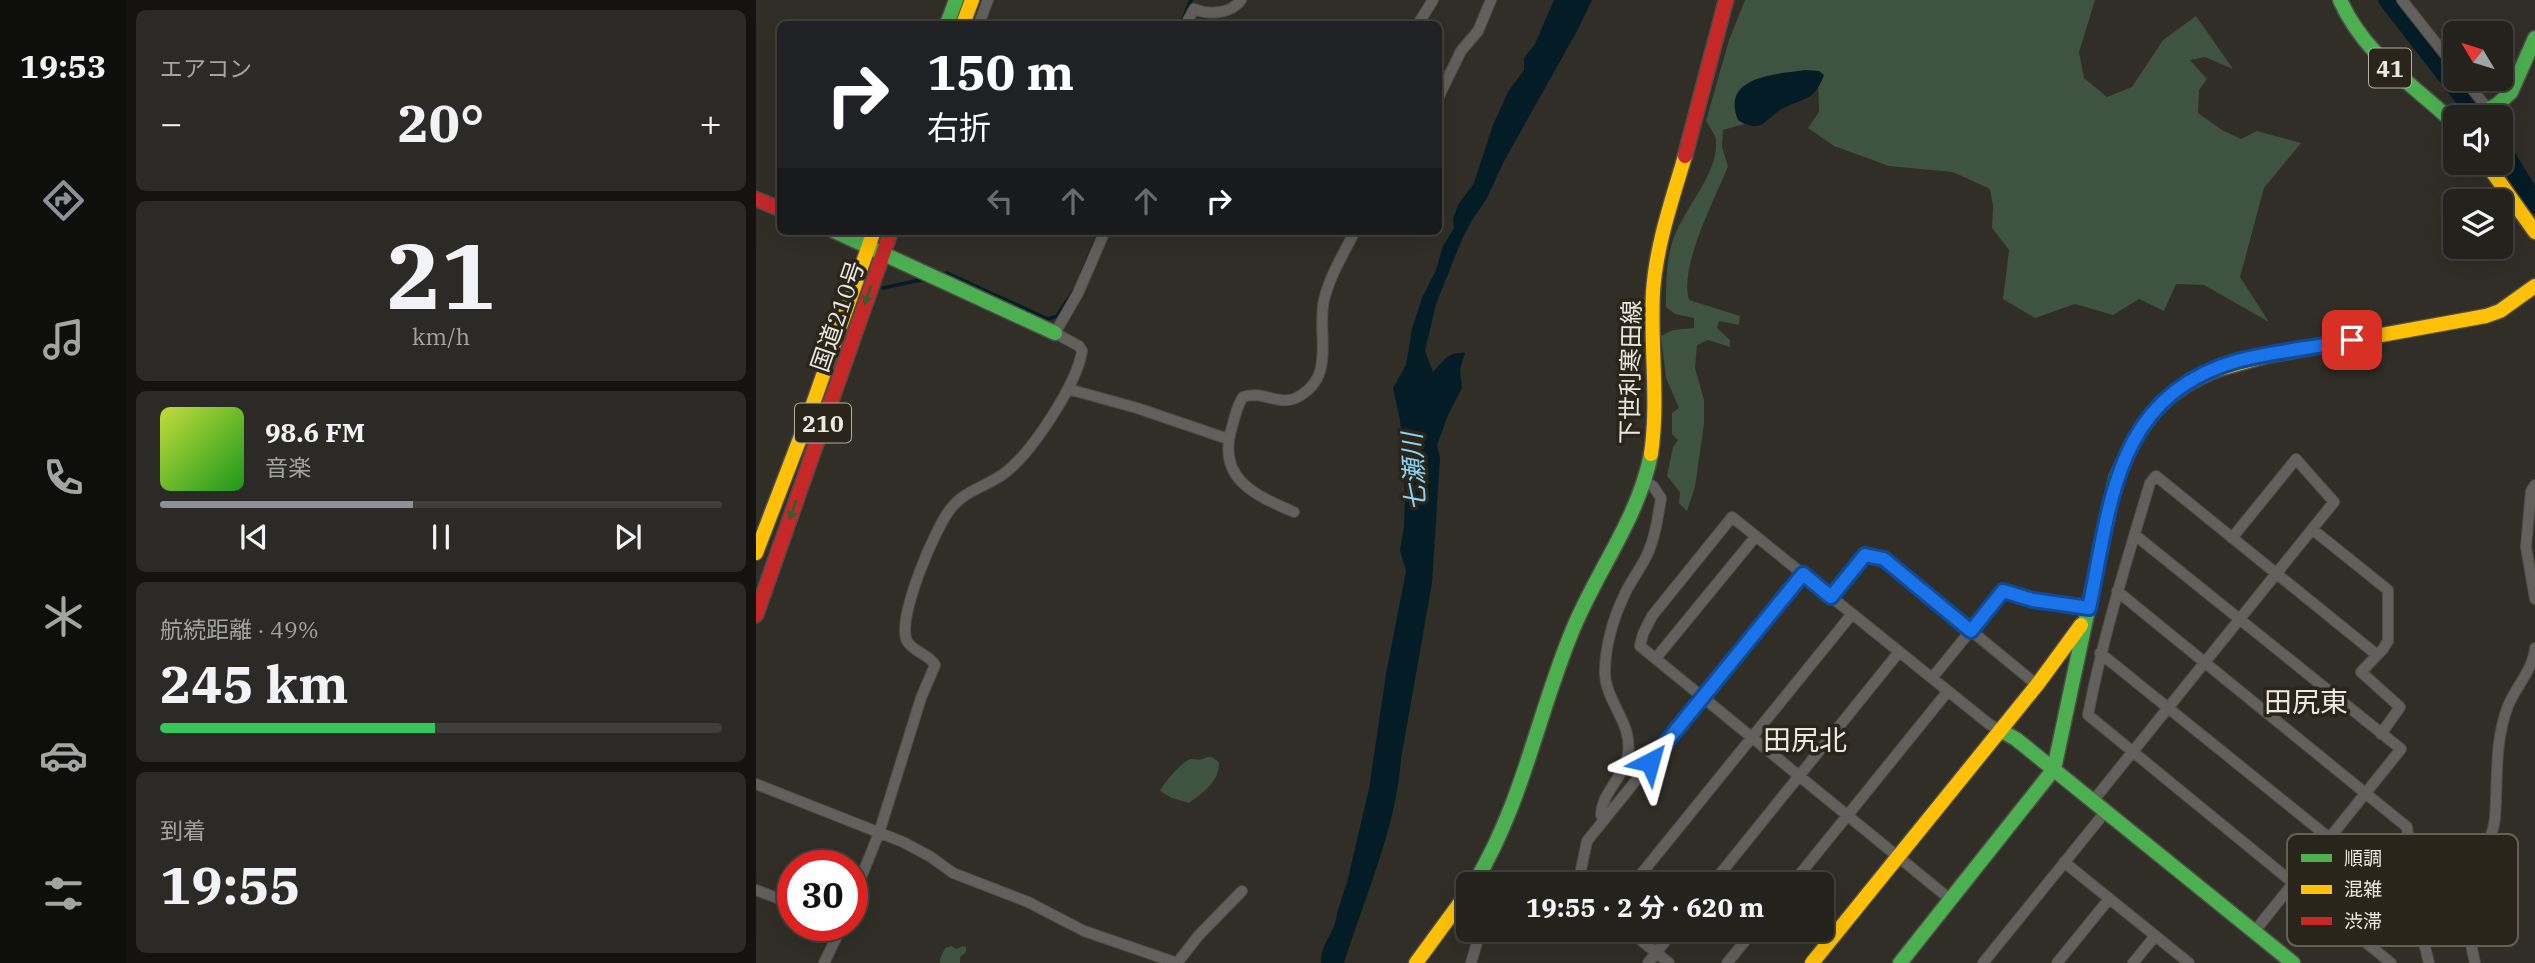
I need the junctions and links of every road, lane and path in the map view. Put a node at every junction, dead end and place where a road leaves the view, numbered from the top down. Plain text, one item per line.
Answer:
1 (956, 0) edge
2 (972, 0) edge
3 (988, 0) edge
4 (1241, 0) edge
5 (1433, 0) edge
6 (1491, 0) edge
7 (1726, 0) edge
8 (2340, 0) edge
9 (2402, 0) edge
10 (948, 21) edge
11 (964, 21) edge
12 (980, 21) edge
13 (1188, 21) edge
14 (1420, 21) edge
15 (2535, 38) edge
16 (2443, 52) edge
17 (1442, 90) edge
18 (2496, 105) edge
19 (2443, 111) edge
20 (2495, 175) edge
21 (756, 199) edge
22 (777, 208) edge
23 (2535, 232) edge
24 (843, 235) edge
25 (873, 235) edge
26 (890, 235) edge
27 (1103, 235) edge
28 (1353, 235) edge
29 (869, 246) junction
30 (883, 254) junction
31 (2535, 286) edge
32 (1055, 333) junction
33 (1068, 389) junction
34 (1228, 439) junction
35 (1645, 482) junction
36 (2535, 485) edge
37 (1294, 512) dead end
38 (2312, 529) junction
39 (2135, 534) junction
40 (1756, 536) junction
41 (2232, 538) junction
42 (756, 552) edge
43 (1803, 574) junction
44 (2276, 574) junction
45 (2117, 592) junction
46 (1831, 597) junction
47 (2535, 599) edge
48 (2089, 608) junction
49 (1852, 614) junction
50 (756, 615) edge
51 (2239, 619) junction
52 (1971, 631) junction
53 (2535, 648) edge
54 (1899, 652) junction
55 (2100, 653) junction
56 (2377, 655) junction
57 (1656, 658) junction
58 (2205, 662) junction
59 (1932, 678) junction
60 (2037, 685) junction
61 (1948, 691) junction
62 (1703, 697) junction
63 (2168, 708) junction
64 (2000, 730) junction
65 (2381, 733) junction
66 (1752, 737) junction
67 (2132, 752) junction
68 (2054, 769) junction
69 (1799, 776) junction
70 (756, 783) edge
71 (2365, 793) junction
72 (2093, 801) junction
73 (2106, 811) junction
74 (1848, 815) junction
75 (1604, 819) junction
76 (879, 833) junction
77 (2324, 834) edge
78 (2332, 834) edge
79 (2408, 834) edge
80 (2490, 834) edge
81 (1898, 856) junction
82 (868, 860) edge
83 (2064, 862) junction
84 (1484, 872) edge
85 (1581, 872) edge
86 (1643, 872) edge
87 (1722, 872) edge
88 (1802, 872) edge
89 (2287, 877) edge
90 (756, 890) edge
91 (1241, 891) dead end
92 (2287, 892) edge
93 (777, 898) edge
94 (2109, 899) junction
95 (1951, 900) junction
96 (1456, 908) edge
97 (2254, 932) junction
98 (2155, 936) junction
99 (835, 941) edge
100 (1477, 942) edge
101 (1643, 942) edge
102 (1665, 942) edge
103 (1744, 942) edge
104 (2370, 946) edge
105 (2425, 946) edge
106 (1656, 953) junction
107 (2289, 962) edge
108 (824, 963) edge
109 (1177, 963) edge
110 (1416, 963) edge
111 (1471, 963) edge
112 (1648, 963) edge
113 (1669, 963) edge
114 (1727, 963) edge
115 (1812, 963) edge
116 (1900, 963) edge
117 (1983, 963) edge
118 (2057, 963) edge
119 (2133, 963) edge
120 (2189, 963) edge
121 (2391, 963) edge
122 (2429, 963) edge

1 - 10 main road
2 - 11 main road
3 - 12 street
4 - 13 street
5 - 14 street
6 - 17 street
7 - 35 main road, 下世利寒田線
8 - 19 main road, 41
9 - 16 street
15 - 18 main road
20 - 23 main road
21 - 22 main road
24 - 29 main road
25 - 29 main road, 国道210号 / 210
26 - 30 main road, 国道210号 / 210
27 - 32 street
28 - 34 street
29 - 30 main road
29 - 42 main road, 国道210号 / 210
30 - 32 main road
30 -> 50 main road, 国道210号 / 210
31 - 48 main road
32 - 33 street
33 - 34 street
33 - 76 street
34 - 37 street
35 - 75 street
35 - 84 main road, 下世利寒田線
36 - 47 street
38 - 41 street
38 - 44 street
38 - 56 street
39 - 41 street
39 - 45 street
39 - 51 street
40 - 43 street
40 - 57 street
40 - 57 street
41 - 44 street
43 - 46 street
43 - 62 street
44 - 51 street
44 - 56 street
45 - 55 street
45 - 58 street
46 - 49 street
46 - 52 street
48 - 52 street
48 - 60 main road
48 - 68 main road
49 - 54 street
49 - 66 street
51 - 58 street
51 - 65 street
52 - 59 street
52 - 60 street
53 - 80 street
54 - 59 street
54 - 69 street
55 - 63 street
55 - 67 street
56 - 65 street
57 - 62 street
58 - 63 street
58 - 71 street
59 - 61 street
60 - 64 main road
61 - 64 street
61 - 74 street
62 - 66 street
62 - 75 street
63 - 67 street
63 - 77 street
64 - 68 main road
64 - 81 main road
65 - 71 street
66 - 69 street
66 - 86 street
67 - 72 street
67 - 89 street
68 - 72 main road
68 - 95 main road
69 - 74 street
69 - 87 street
70 - 76 street
71 - 78 street
71 - 79 street
72 - 73 main road
73 - 83 street
73 - 97 main road
74 - 81 street
74 - 88 street
75 - 85 street
76 - 82 street
76 - 109 street
81 - 95 street
81 - 115 main road
83 - 94 street
83 - 117 street
90 - 93 street
91 - 109 street
92 - 97 street
94 - 98 street
94 - 118 street
95 - 116 main road
96 - 110 main road
97 - 107 main road
98 - 119 street
98 - 120 street
99 - 108 street
100 - 111 street
101 - 106 street
102 - 106 street
103 - 114 street
104 - 121 street
105 - 122 street
106 - 112 street
106 - 113 street

